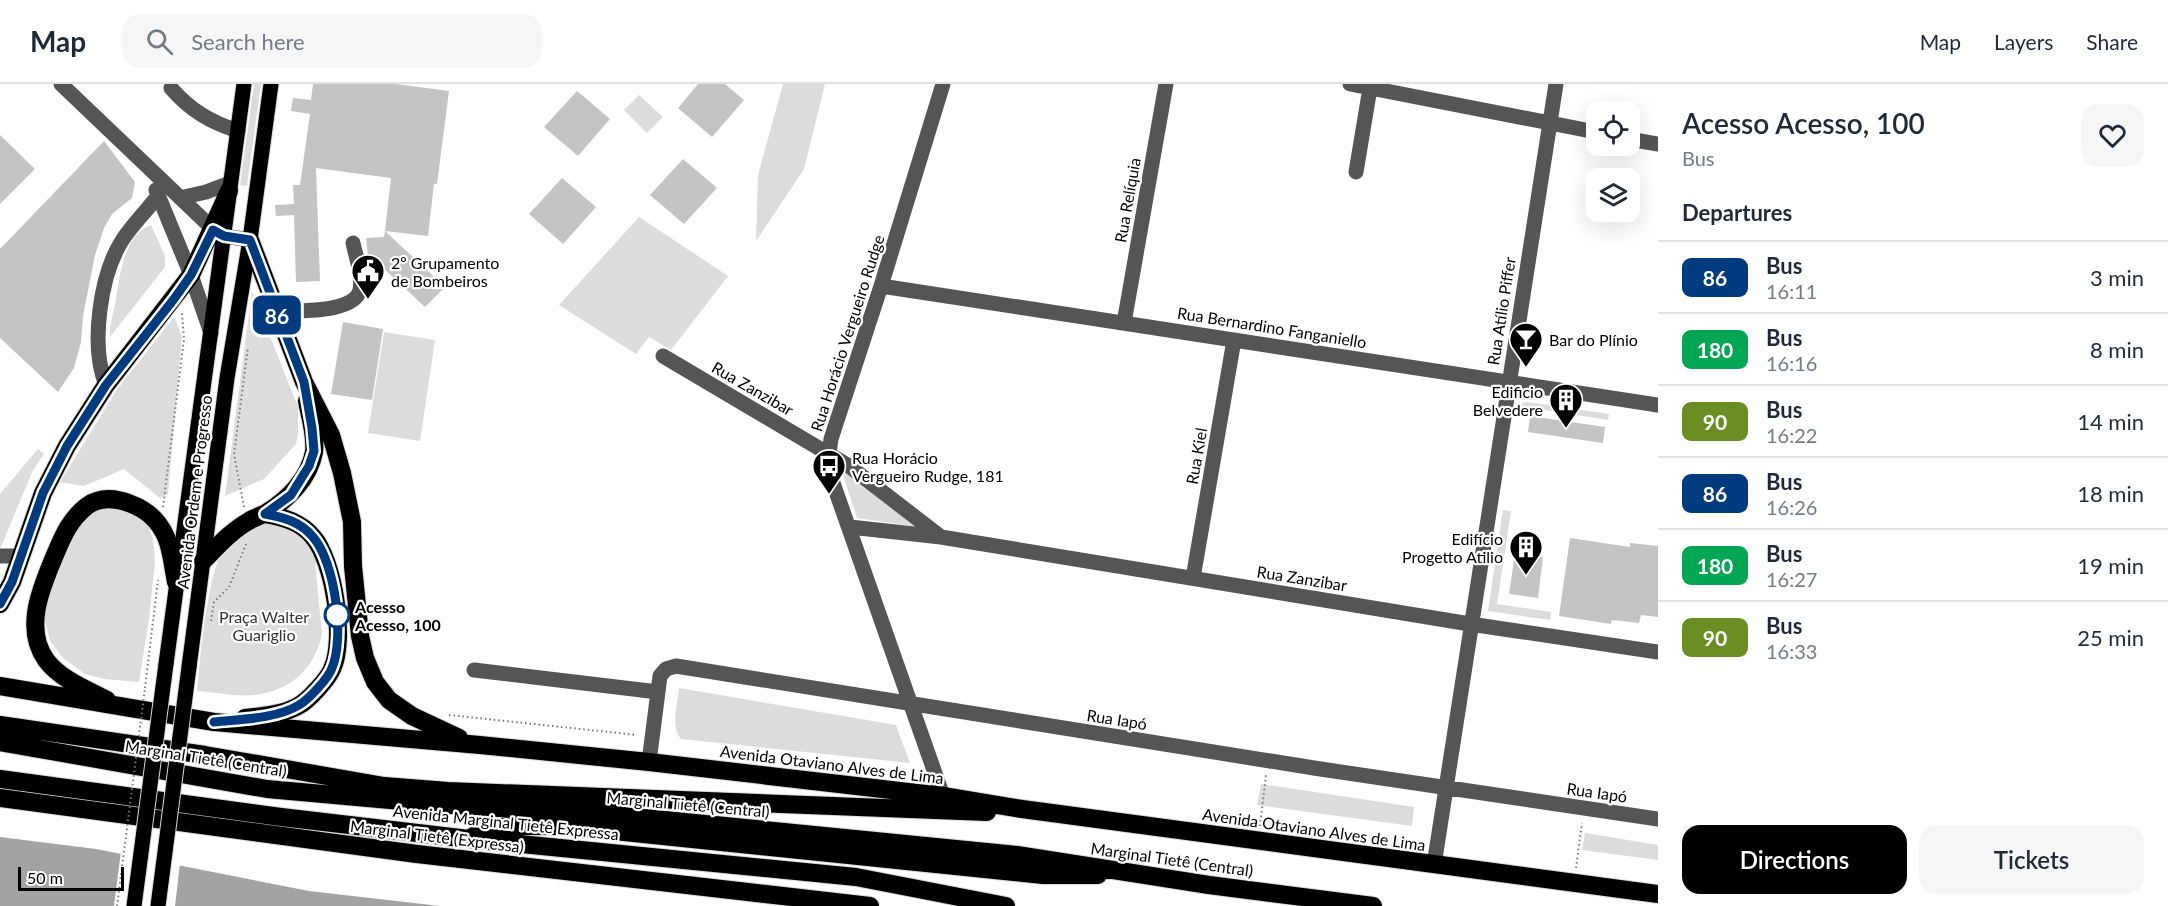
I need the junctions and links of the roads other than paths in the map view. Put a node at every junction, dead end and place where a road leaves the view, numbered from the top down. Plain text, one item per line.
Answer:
1 (61, 84) edge
2 (244, 84) edge
3 (271, 84) edge
4 (943, 84) edge
5 (1166, 84) edge
6 (1350, 84) edge
7 (1556, 84) edge
8 (171, 88) dead end
9 (1370, 88) junction
10 (1550, 123) junction
11 (1586, 130) edge
12 (238, 131) junction
13 (1640, 141) edge
14 (1658, 144) edge
15 (145, 165) junction
16 (1356, 172) dead end
17 (230, 187) junction
18 (158, 196) junction
19 (180, 198) junction
20 (167, 217) junction
21 (136, 223) junction
22 (218, 233) junction
23 (250, 240) junction
24 (353, 243) dead end
25 (191, 275) junction
26 (881, 286) junction
27 (276, 312) junction
28 (1124, 323) junction
29 (211, 333) junction
30 (1234, 340) junction
31 (663, 356) dead end
32 (1508, 381) junction
33 (304, 382) junction
34 (106, 385) junction
35 (1658, 405) edge
36 (828, 453) junction
37 (265, 514) junction
38 (850, 528) junction
39 (941, 537) junction
40 (0, 556) edge
41 (22, 556) junction
42 (203, 561) junction
43 (1193, 578) junction
44 (176, 582) junction
45 (0, 604) edge
46 (1470, 624) junction
47 (1658, 652) edge
48 (474, 670) dead end
49 (0, 686) edge
50 (658, 692) junction
51 (910, 704) junction
52 (119, 707) junction
53 (214, 722) junction
54 (0, 724) edge
55 (0, 742) edge
56 (480, 745) junction
57 (649, 762) junction
58 (0, 779) edge
59 (1444, 788) junction
60 (943, 796) junction
61 (0, 798) edge
62 (1022, 809) junction
63 (1658, 819) edge
64 (469, 839) junction
65 (1434, 865) junction
66 (1126, 872) junction
67 (1658, 894) edge
68 (134, 906) edge
69 (158, 906) edge
70 (870, 906) edge
71 (1006, 906) edge
72 (1373, 906) edge

1 - 15 street
2 - 12 main road
3 - 23 main road, Avenida Ordem e Progresso
4 - 26 street, Rua Horácio Vergueiro Rudge
5 - 28 street, Rua Relíquia
6 - 9 street
7 - 10 street, Rua Atílio Piffer
8 - 12 street
9 - 10 street
9 - 16 street
10 - 11 street
10 - 32 street, Rua Atílio Piffer
12 - 17 main road
13 - 14 street
15 - 18 street
15 - 19 street
17 - 19 street
17 - 22 highway
18 - 20 street
18 - 21 street
19 - 22 street
20 - 21 street
20 - 25 street
21 - 34 street
22 - 23 street
22 - 25 highway
22 - 29 main road, Avenida Ordem e Progresso
23 - 27 highway
23 - 42 main road, Avenida Ordem e Progresso
24 - 27 street
25 - 29 street
25 - 34 highway
26 - 28 street, Rua Bernardino Fanganiello
26 - 36 street, Rua Horácio Vergueiro Rudge
27 - 33 highway
28 - 30 street, Rua Bernardino Fanganiello
29 - 44 main road, Avenida Ordem e Progresso
30 - 32 street, Rua Bernardino Fanganiello
30 - 43 street, Rua Kiel
31 - 36 street, Rua Zanzibar
32 - 35 street, Rua Bernardino Fanganiello
32 - 46 street, Rua Atílio Piffer
33 - 37 highway
33 - 56 highway
34 - 41 highway
36 - 38 street, Rua Horácio Vergueiro Rudge
36 - 39 street, Rua Zanzibar
37 - 42 highway
37 - 53 highway
38 - 39 street, Rua Zanzibar
38 - 51 street, Rua Horácio Vergueiro Rudge
39 - 43 street, Rua Zanzibar
40 - 41 street
41 - 45 highway
42 - 69 main road, Avenida Ordem e Progresso, bridge
43 - 46 street, Rua Zanzibar
44 - 52 highway
44 - 68 main road, Avenida Ordem e Progresso, bridge
46 - 47 street, Rua Zanzibar
46 - 59 street, Rua Atílio Piffer
48 - 50 street
49 - 52 highway, Avenida Otaviano Alves de Lima
50 - 51 street, Rua Iapó
50 - 57 street, Rua Iapó
51 - 59 street, Rua Iapó
51 - 60 street, Rua Horácio Vergueiro Rudge
52 - 53 highway, Avenida Otaviano Alves de Lima
53 - 56 highway, Avenida Otaviano Alves de Lima
54 - 62 highway
55 - 66 highway, Marginal Tietê (Central)
56 - 57 highway, Avenida Otaviano Alves de Lima
57 - 60 highway, Avenida Otaviano Alves de Lima
58 - 64 highway, Avenida Marginal Tietê Expressa
59 - 63 street, Rua Iapó
59 - 65 street, Rua Atílio Piffer
60 - 62 highway, Avenida Otaviano Alves de Lima
61 - 70 highway, Marginal Tietê (Expressa)
62 - 65 highway, Avenida Otaviano Alves de Lima
64 - 66 highway
64 - 71 highway, Avenida Marginal Tietê Expressa
65 - 67 highway, Avenida Otaviano Alves de Lima
66 - 72 highway, Marginal Tietê (Central)

